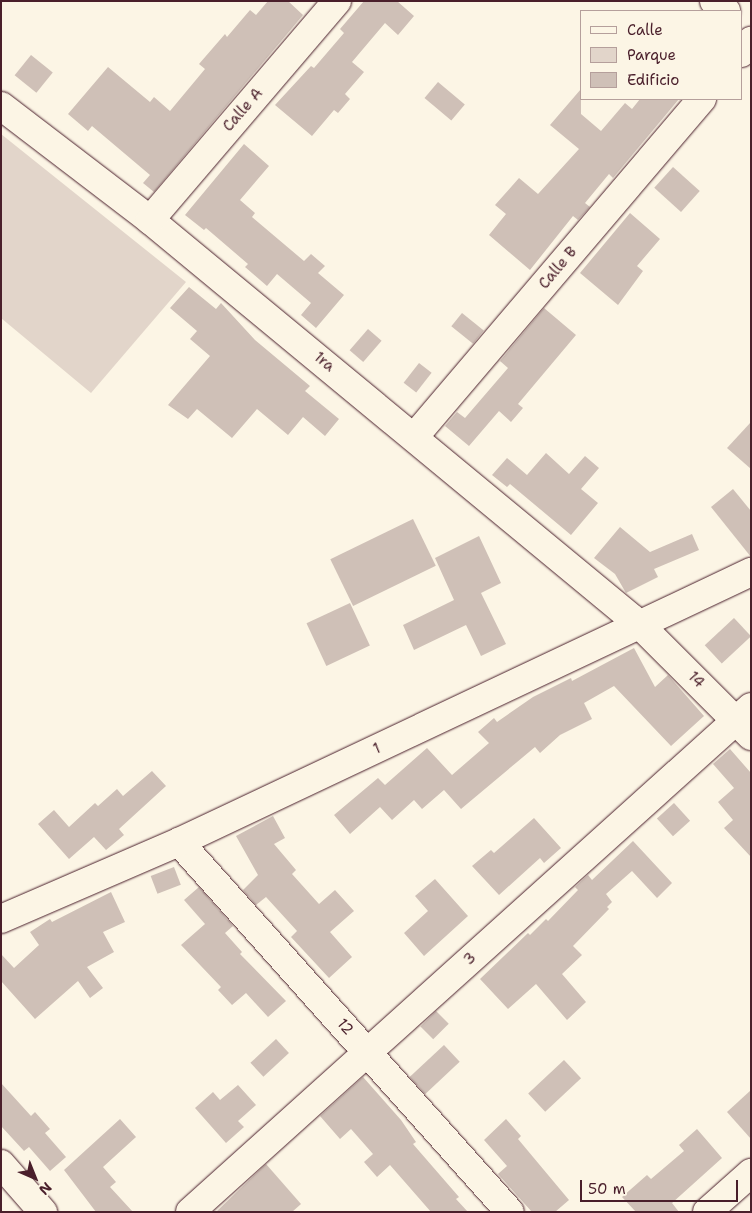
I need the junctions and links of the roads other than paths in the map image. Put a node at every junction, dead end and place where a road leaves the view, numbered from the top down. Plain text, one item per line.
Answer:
1 (337, 1) edge
2 (714, 1) edge
3 (725, 10) edge
4 (751, 41) edge
5 (742, 52) edge
6 (701, 100) edge
7 (1, 106) edge
8 (150, 220) junction
9 (415, 436) junction
10 (751, 572) edge
11 (640, 625) junction
12 (746, 721) edge
13 (179, 842) junction
14 (1, 919) edge
15 (367, 1052) junction
16 (1, 1164) edge
17 (751, 1173) edge
18 (43, 1212) edge
19 (190, 1212) edge
20 (510, 1212) edge
21 (707, 1212) edge

1 - 8 street, Calle A
2 - 3 street
4 - 5 street
6 - 9 street, Calle B
7 - 8 street, 1ra
8 - 9 street, 1ra
9 - 11 street, 1ra
10 - 11 street, 1
11 - 12 street, 14
11 - 13 street, 1
12 - 15 street, 3
13 - 14 street, 1
13 - 15 street, 12
15 - 19 street, 3
15 - 20 street, 12
16 - 18 street
17 - 21 street

